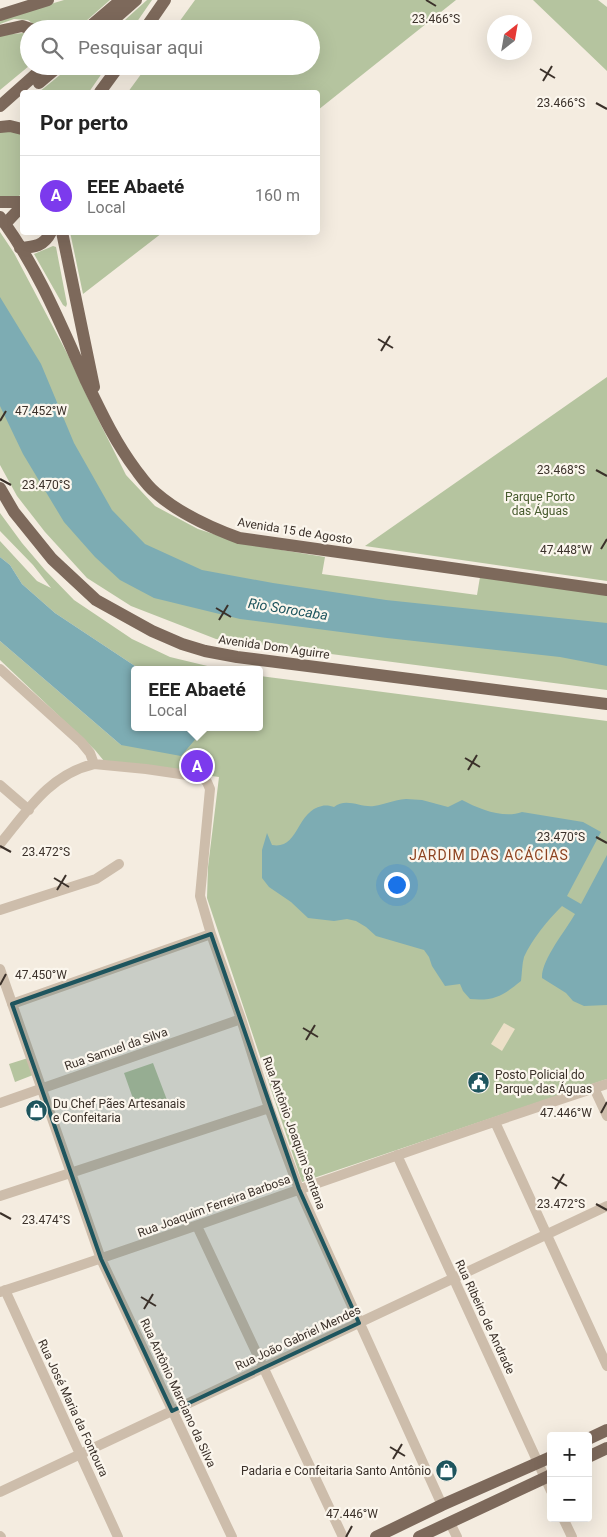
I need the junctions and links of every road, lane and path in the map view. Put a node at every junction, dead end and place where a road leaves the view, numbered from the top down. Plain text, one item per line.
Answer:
1 (48, 0) edge
2 (121, 0) edge
3 (136, 0) edge
4 (165, 0) edge
5 (2, 13) edge
6 (98, 20) edge
7 (113, 20) edge
8 (151, 20) edge
9 (20, 26) edge
10 (0, 31) edge
11 (26, 75) edge
12 (35, 75) edge
13 (48, 75) edge
14 (112, 75) edge
15 (30, 90) edge
16 (101, 90) edge
17 (20, 99) edge
18 (0, 101) edge
19 (0, 106) edge
20 (0, 116) edge
21 (0, 127) edge
22 (20, 128) edge
23 (0, 202) edge
24 (20, 202) edge
25 (20, 207) edge
26 (3, 220) edge
27 (50, 235) edge
28 (63, 235) edge
29 (20, 248) junction
30 (97, 404) junction
31 (0, 488) edge
32 (0, 496) edge
33 (14, 512) junction
34 (607, 590) edge
35 (0, 669) edge
36 (607, 704) edge
37 (94, 764) junction
38 (0, 785) edge
39 (29, 810) junction
40 (0, 844) edge
41 (119, 864) dead end
42 (0, 910) edge
43 (211, 934) junction
44 (1, 977) edge
45 (12, 1004) junction
46 (241, 1019) junction
47 (607, 1084) edge
48 (594, 1088) junction
49 (41, 1089) junction
50 (0, 1103) edge
51 (269, 1108) junction
52 (607, 1116) edge
53 (495, 1122) junction
54 (397, 1155) junction
55 (71, 1173) junction
56 (299, 1189) junction
57 (0, 1196) edge
58 (607, 1206) edge
59 (197, 1226) junction
60 (547, 1234) junction
61 (101, 1259) junction
62 (454, 1278) junction
63 (2, 1291) edge
64 (359, 1323) junction
65 (607, 1366) edge
66 (264, 1368) junction
67 (172, 1411) junction
68 (607, 1430) edge
69 (592, 1437) edge
70 (607, 1448) edge
71 (80, 1454) junction
72 (592, 1455) edge
73 (547, 1459) edge
74 (538, 1463) junction
75 (547, 1475) edge
76 (547, 1476) edge
77 (0, 1492) edge
78 (442, 1505) junction
79 (565, 1522) edge
80 (450, 1523) junction
81 (118, 1537) edge
82 (232, 1537) edge
83 (343, 1537) edge
84 (376, 1537) edge
85 (419, 1537) edge
86 (457, 1537) edge
87 (572, 1537) edge

1 - 5 main road
2 - 6 main road
3 - 7 main road
4 - 8 main road
9 - 10 main road
11 - 18 main road
12 - 19 main road
13 - 15 main road
14 - 16 main road
17 - 20 main road
21 - 22 main road
23 - 24 main road
25 - 26 main road
26 - 29 main road, Avenida 15 de Agosto
27 - 29 main road
28 - 30 main road
29 - 30 main road, Avenida 15 de Agosto
30 - 34 main road, Avenida 15 de Agosto
31 - 33 main road, Avenida Dom Aguirre
32 - 33 main road
33 - 36 main road, Avenida Dom Aguirre
35 - 37 street
37 - 39 street
37 - 43 street, Rua Antônio Joaquim Santana
38 - 39 street
39 - 40 street
41 - 42 street
43 - 45 street
43 - 46 street, Rua Antônio Joaquim Santana
44 - 45 street, Rua Antônio Marciano da Silva
45 - 49 street, Rua Antônio Marciano da Silva
46 - 49 street, Rua Samuel da Silva
46 - 51 street, Rua Antônio Joaquim Santana
47 - 48 street, Rua Joaquim Ferreira Barbosa
48 - 52 street
48 - 53 street, Rua Joaquim Ferreira Barbosa
49 - 50 street, Rua Samuel da Silva
49 - 55 street, Rua Antônio Marciano da Silva
51 - 55 street
51 - 56 street, Rua Antônio Joaquim Santana
53 - 54 street, Rua Joaquim Ferreira Barbosa
53 - 60 street
54 - 56 street, Rua Joaquim Ferreira Barbosa
54 - 62 street, Rua Ribeiro de Andrade
55 - 57 street
55 - 61 street, Rua Antônio Marciano da Silva
56 - 59 street, Rua Joaquim Ferreira Barbosa
56 - 64 street, Rua Antônio Joaquim Santana
58 - 60 street, Rua João Gabriel Mendes
59 - 61 street, Rua Joaquim Ferreira Barbosa
59 - 66 street
60 - 62 street, Rua João Gabriel Mendes
60 - 65 street
61 - 63 street, Rua Joaquim Ferreira Barbosa
61 - 67 street, Rua Antônio Marciano da Silva
62 - 64 street, Rua João Gabriel Mendes
62 - 74 street, Rua Ribeiro de Andrade
63 - 71 street, Rua José Maria da Fontoura
64 - 66 street, Rua João Gabriel Mendes
64 - 78 street, Rua Antônio Joaquim Santana
66 - 67 street, Rua João Gabriel Mendes
66 - 83 street
67 - 71 street, Rua João Gabriel Mendes
67 - 82 street, Rua Antônio Marciano da Silva
68 - 69 main road
70 - 72 main road
71 - 77 street, Rua João Gabriel Mendes
71 - 81 street, Rua José Maria da Fontoura
73 - 74 main road
74 - 75 street, Rua Ribeiro de Andrade
74 - 78 main road
76 - 80 main road
78 - 84 main road
79 - 87 street
80 - 85 main road
80 - 86 street

